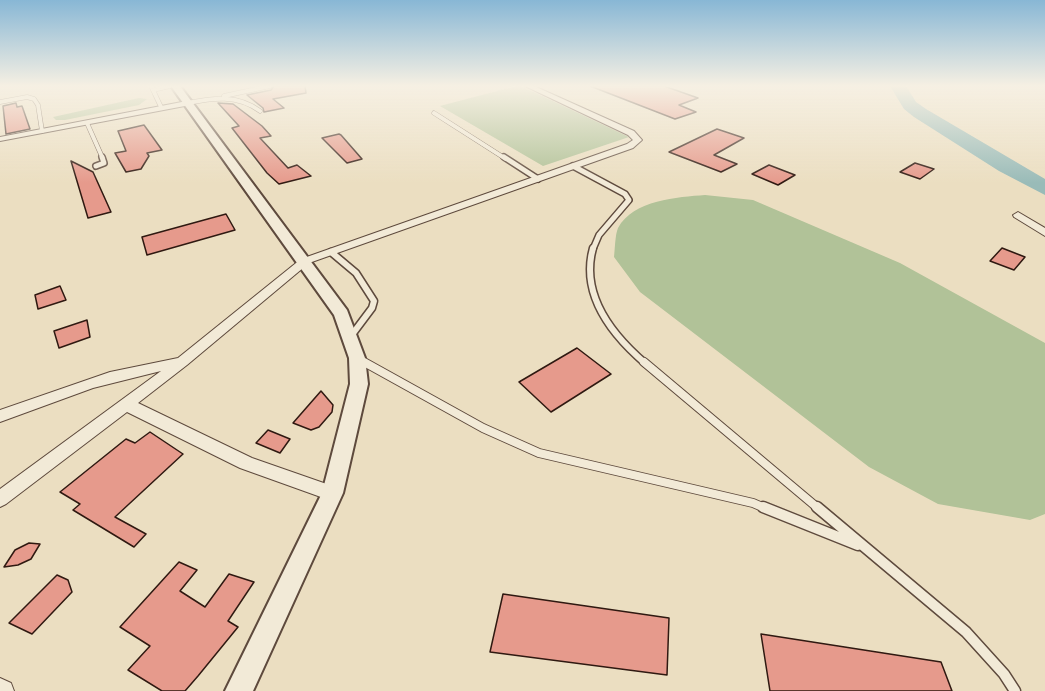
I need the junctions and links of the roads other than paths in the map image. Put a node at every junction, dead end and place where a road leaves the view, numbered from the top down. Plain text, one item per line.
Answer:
1 (40, 118) edge
2 (109, 118) edge
3 (198, 118) edge
4 (442, 118) edge
5 (599, 118) edge
6 (87, 123) junction
7 (42, 131) junction
8 (0, 140) edge
9 (96, 166) dead end
10 (573, 166) junction
11 (538, 179) junction
12 (1018, 215) dead end
13 (1045, 233) edge
14 (331, 252) junction
15 (305, 261) junction
16 (350, 338) junction
17 (357, 358) junction
18 (182, 362) junction
19 (125, 404) junction
20 (0, 416) edge
21 (332, 494) junction
22 (0, 499) edge
23 (866, 548) junction
24 (239, 691) edge
25 (1015, 691) edge

1 - 7 lane
2 - 6 street
3 - 15 street
4 - 11 lane
5 - 10 street
6 - 7 street
6 - 9 lane
7 - 8 street
10 - 11 street
10 - 23 lane
11 - 14 street
12 - 13 street
14 - 15 street
14 - 16 lane
15 - 16 street
15 - 18 street
16 - 17 street
17 - 21 street
17 - 23 lane
18 - 19 street
18 - 20 street
19 - 21 street
19 - 22 street
21 - 24 street
23 - 25 lane

